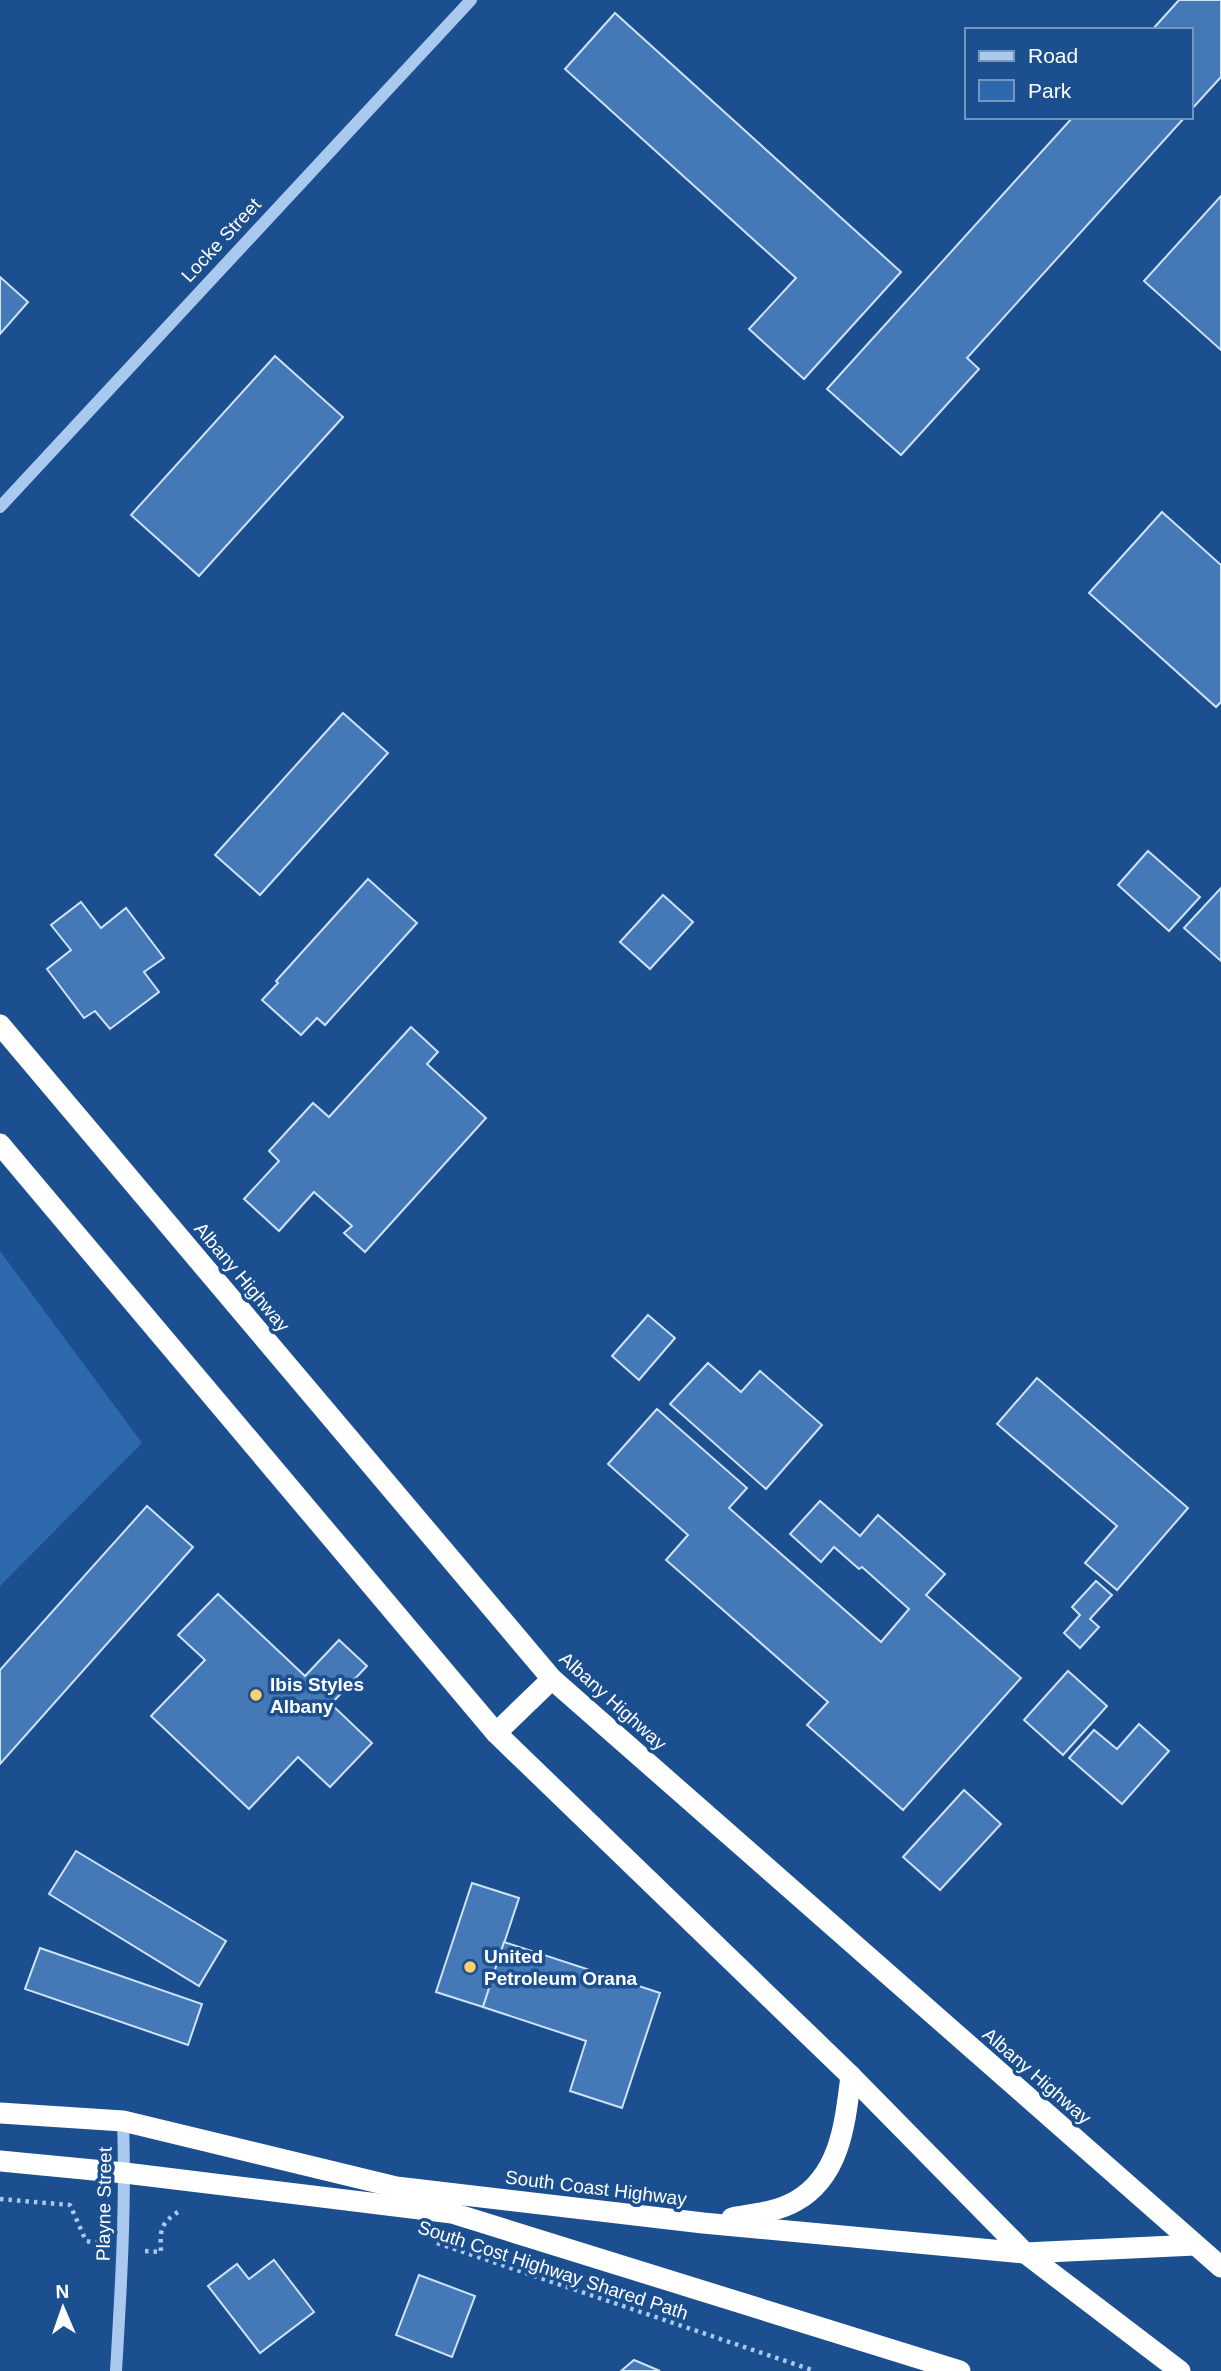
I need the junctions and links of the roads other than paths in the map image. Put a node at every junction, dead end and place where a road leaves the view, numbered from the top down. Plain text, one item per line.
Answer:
1 (471, 0) edge
2 (0, 507) edge
3 (0, 1025) edge
4 (0, 1144) edge
5 (552, 1679) junction
6 (496, 1732) junction
7 (851, 2076) junction
8 (0, 2113) edge
9 (123, 2121) junction
10 (0, 2161) edge
11 (125, 2173) junction
12 (702, 2223) junction
13 (1195, 2245) junction
14 (1025, 2253) junction
15 (1221, 2267) edge
16 (116, 2371) edge
17 (960, 2371) edge
18 (1180, 2371) edge

1 - 2 street, Locke Street
3 - 5 highway, Albany Highway
4 - 6 highway
5 - 6 highway
5 - 13 highway, Albany Highway
6 - 7 highway
7 - 12 highway
7 - 14 highway
8 - 9 highway, South Coast Highway
9 - 11 street, Playne Street
9 - 12 highway, South Coast Highway
10 - 11 highway
11 - 16 street, Playne Street
11 - 17 highway
12 - 14 highway, South Coast Highway
13 - 14 highway, South Coast Highway
13 - 15 highway, Albany Highway
14 - 18 highway

